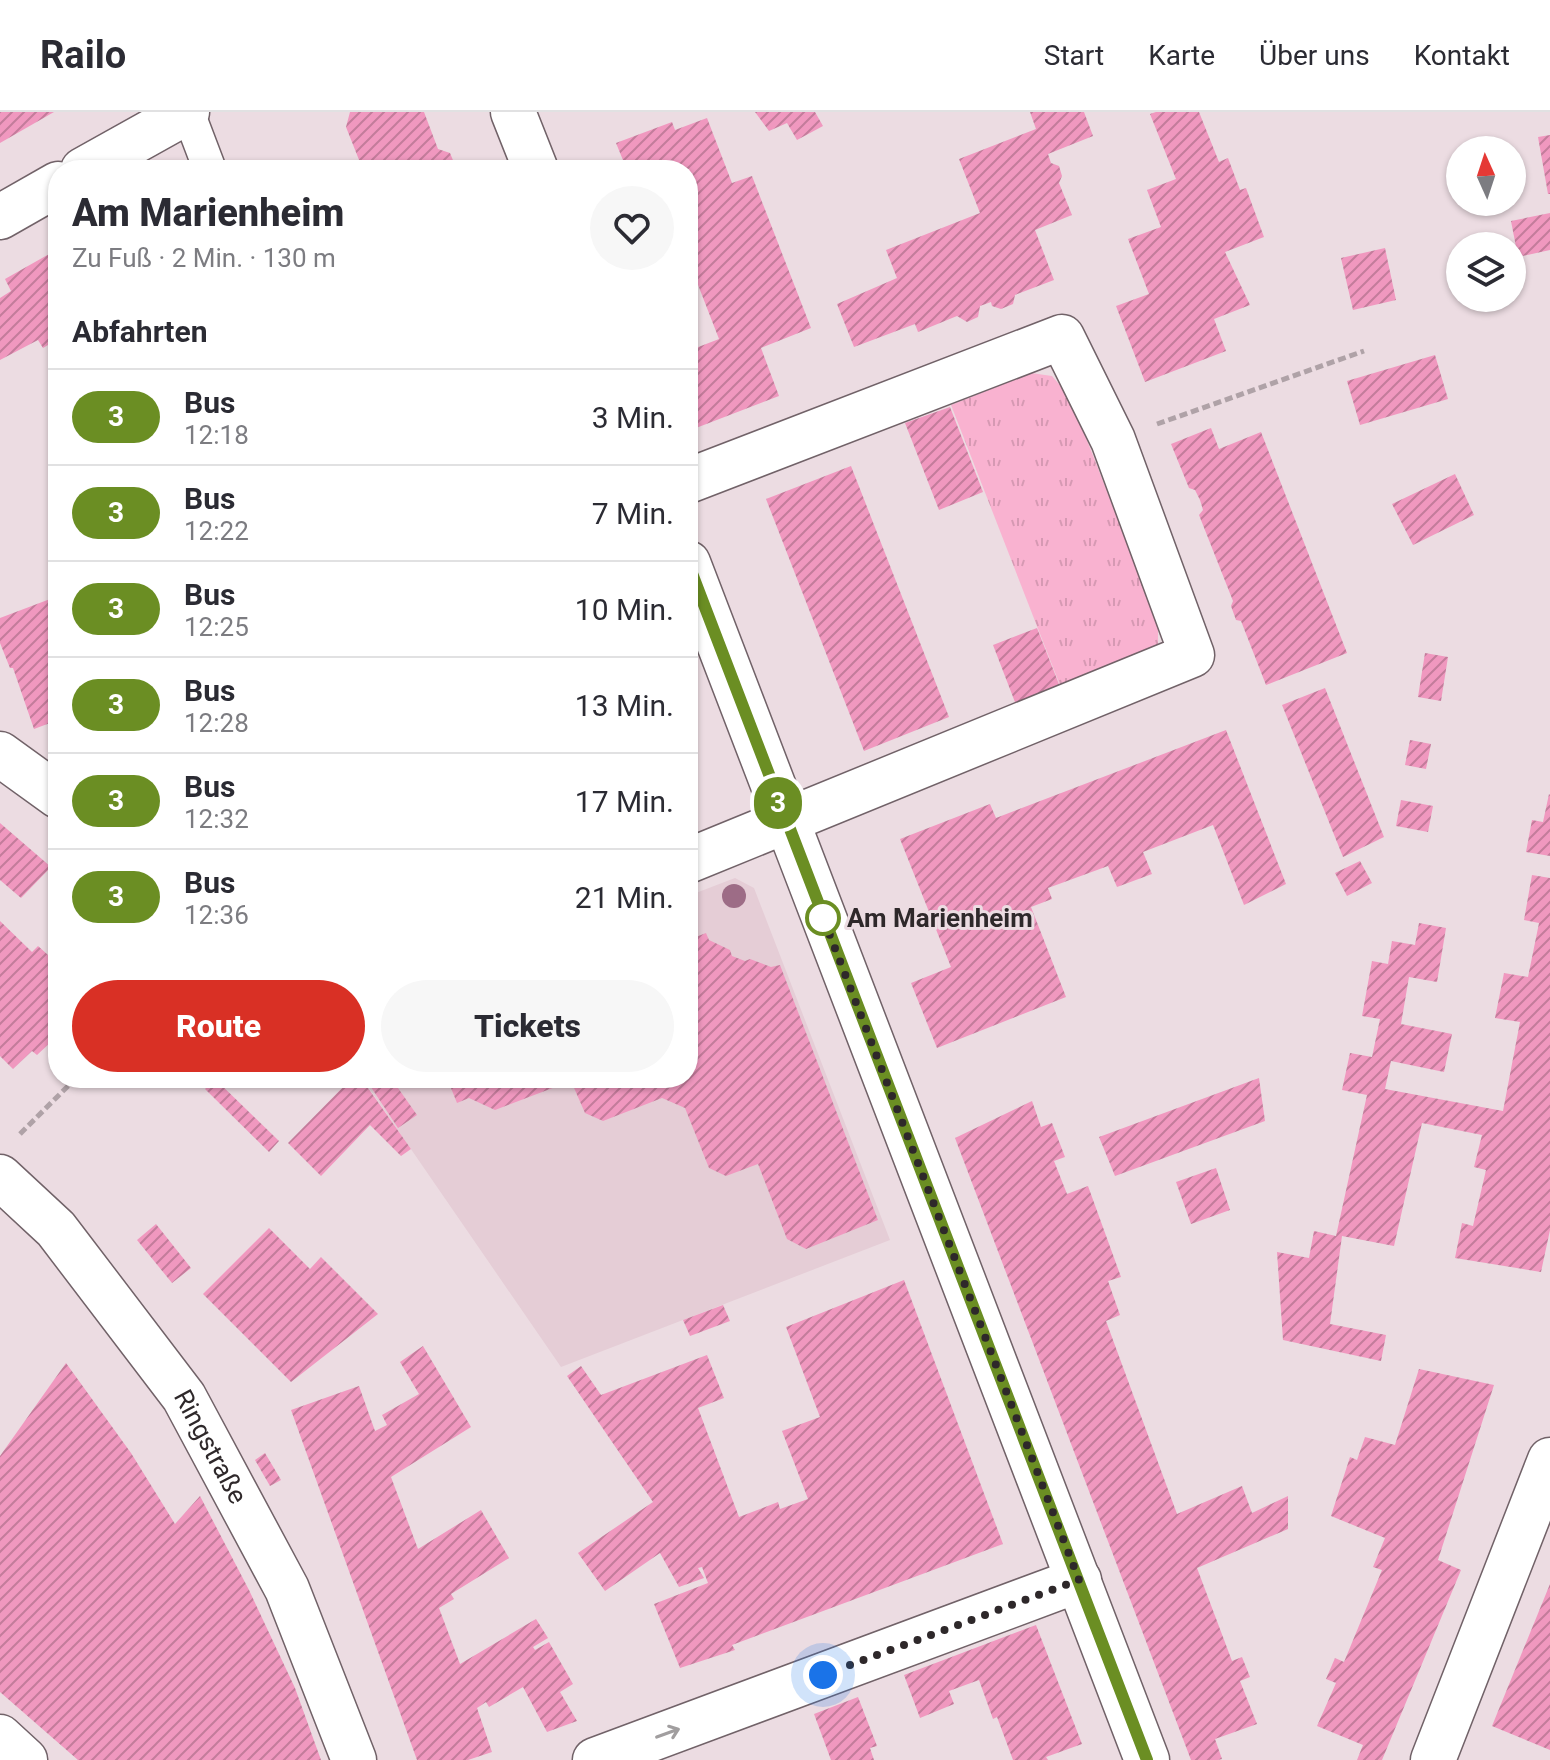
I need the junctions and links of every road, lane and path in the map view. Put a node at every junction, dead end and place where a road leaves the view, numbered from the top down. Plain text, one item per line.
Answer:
1 (188, 112) edge
2 (513, 112) edge
3 (101, 160) edge
4 (206, 160) edge
5 (532, 160) edge
6 (48, 190) edge
7 (0, 217) edge
8 (1364, 351) dead end
9 (1113, 440) junction
10 (698, 477) edge
11 (698, 589) edge
12 (0, 754) edge
13 (48, 789) edge
14 (786, 822) junction
15 (698, 857) edge
16 (67, 1088) edge
17 (5, 1160) edge
18 (1550, 1460) edge
19 (1079, 1580) junction
20 (0, 1737) edge
21 (25, 1760) edge
22 (354, 1760) edge
23 (595, 1760) edge
24 (1147, 1760) edge
25 (1433, 1760) edge

1 - 3 street
1 - 4 lane
2 - 5 street
6 - 7 street
8 - 9 path
9 - 10 street
9 - 14 street
11 - 14 street
12 - 13 street
14 - 15 street
14 - 19 street
16 - 17 path
17 - 22 street, Ringstraße
18 - 25 street
23 -> 19 street
19 - 24 street
20 - 21 street

